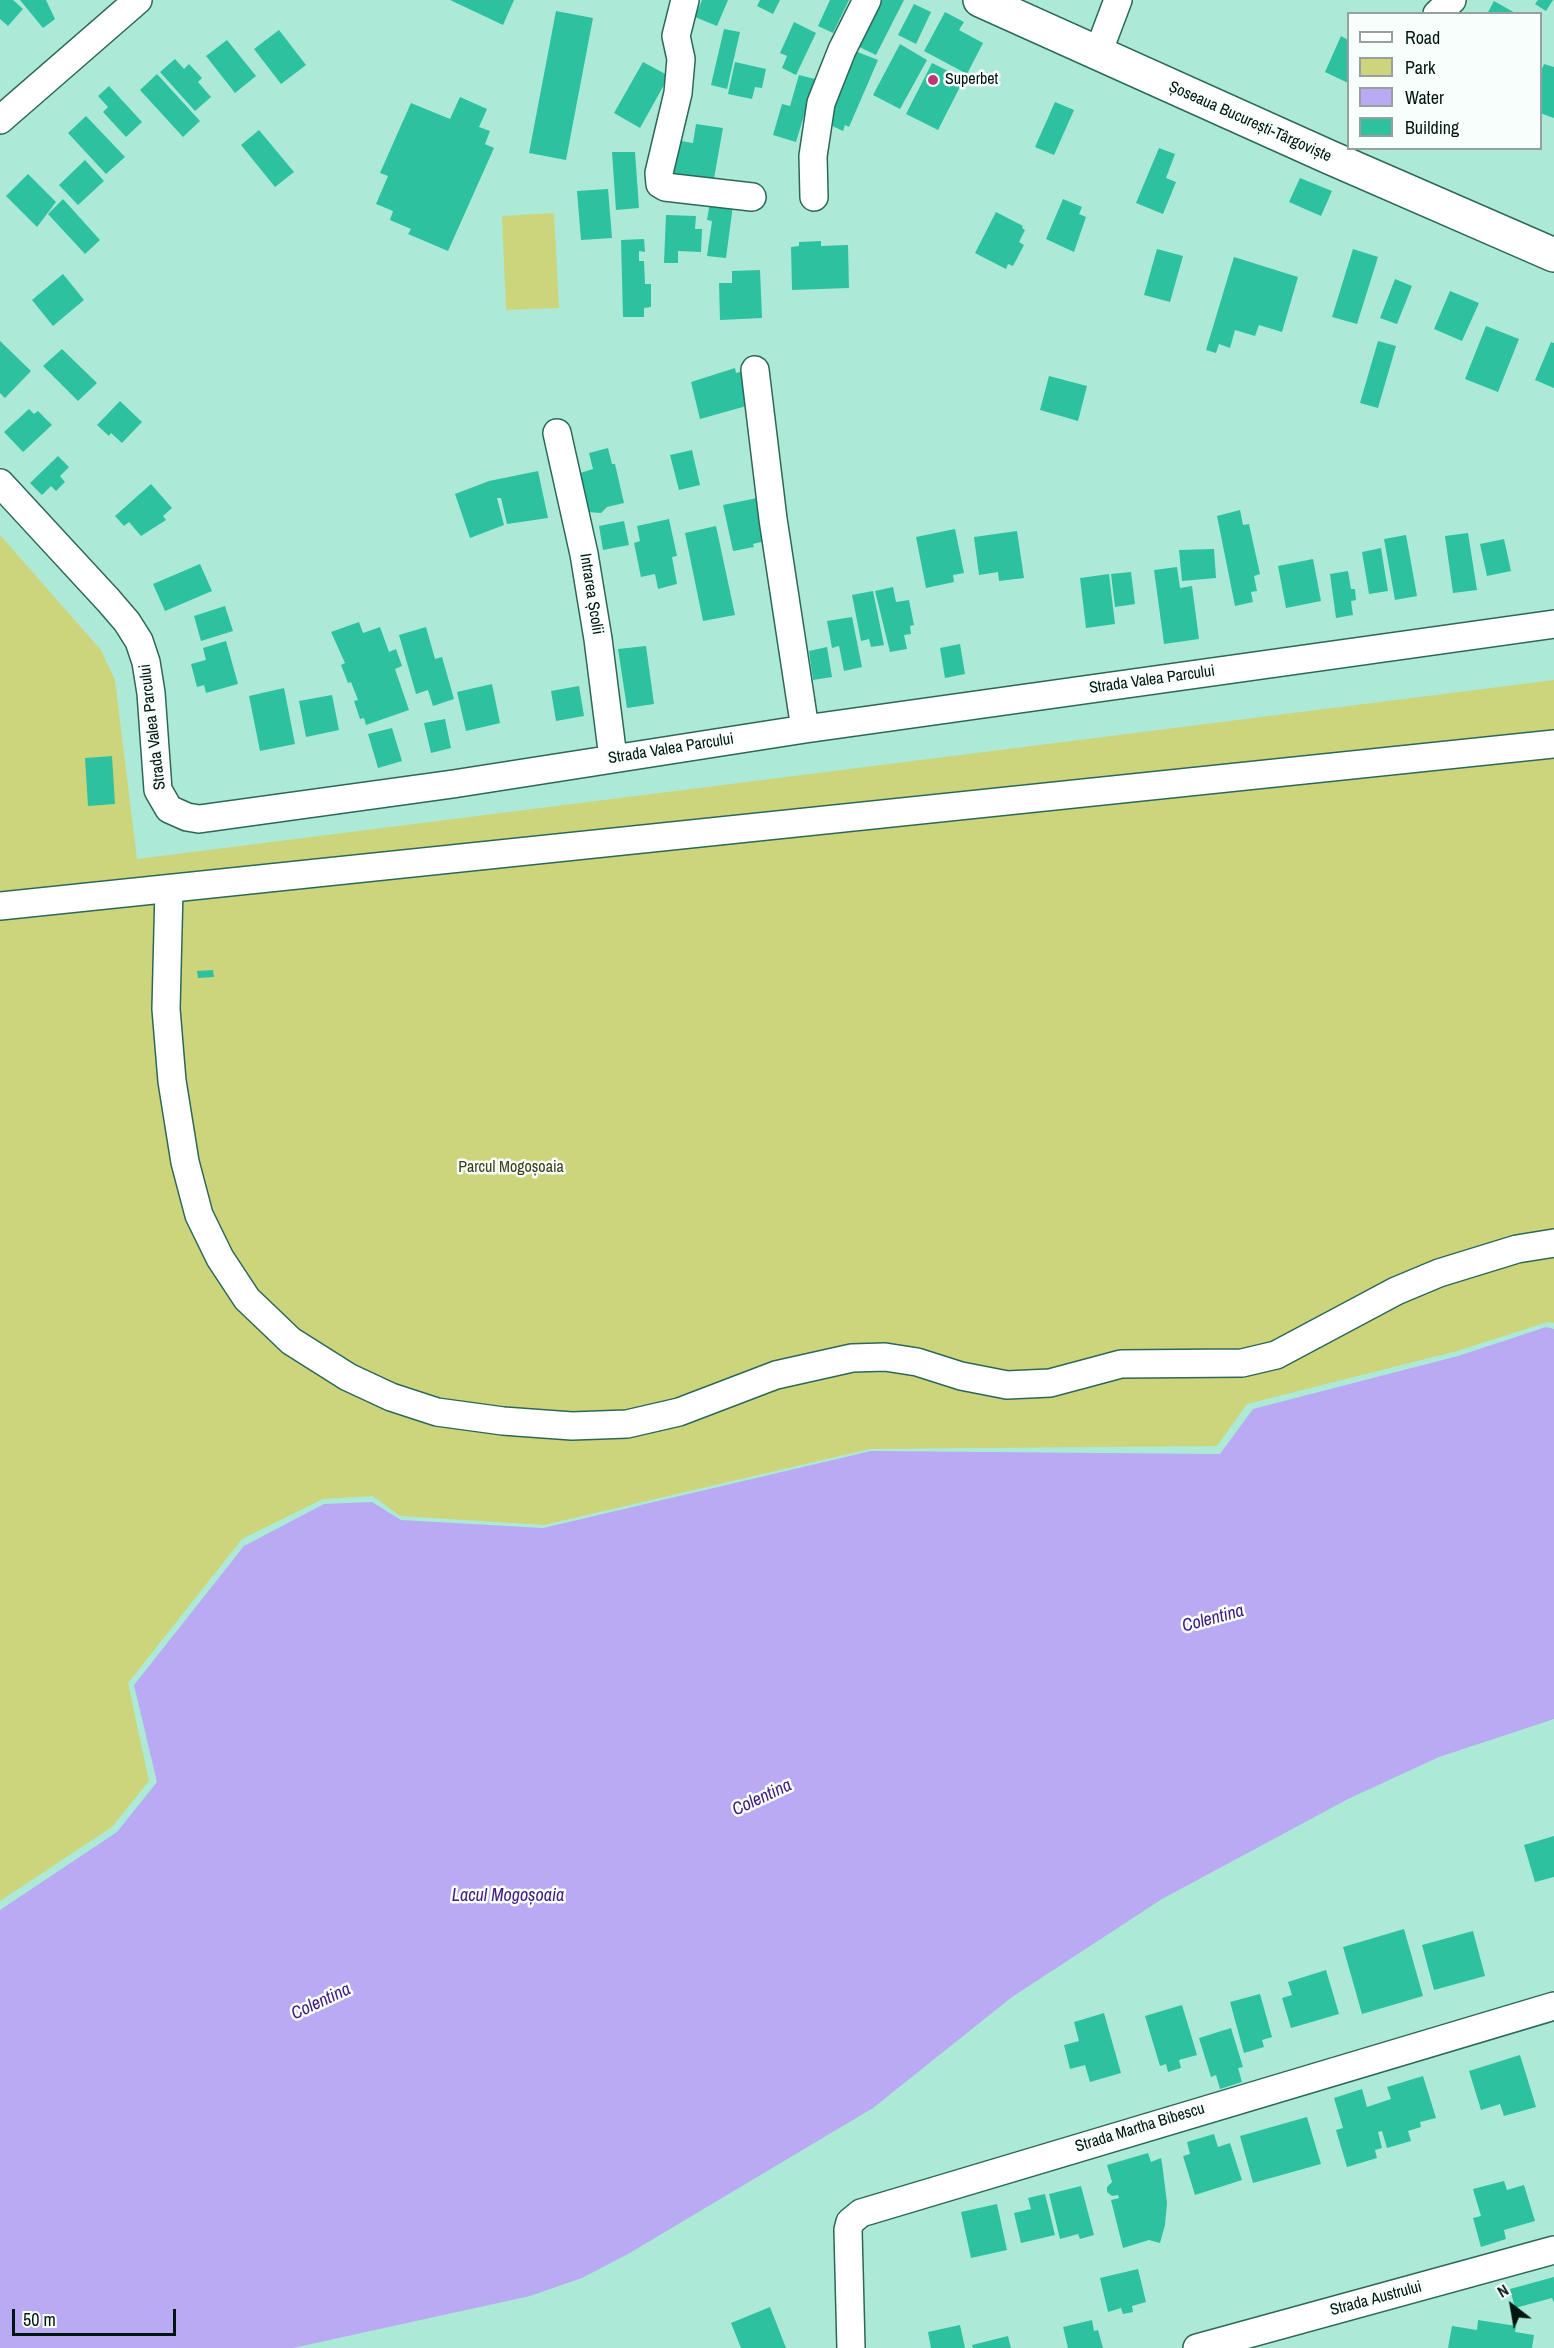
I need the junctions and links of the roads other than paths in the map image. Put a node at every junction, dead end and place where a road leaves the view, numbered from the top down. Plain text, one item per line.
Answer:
1 (138, 0) edge
2 (685, 0) edge
3 (867, 0) edge
4 (980, 0) edge
5 (1118, 0) edge
6 (1452, 0) edge
7 (1439, 12) edge
8 (1098, 53) junction
9 (0, 120) edge
10 (1354, 158) edge
11 (752, 197) dead end
12 (814, 197) dead end
13 (1554, 255) edge
14 (755, 370) dead end
15 (557, 433) dead end
16 (0, 483) edge
17 (1554, 624) edge
18 (805, 729) junction
19 (1554, 744) edge
20 (613, 758) junction
21 (168, 889) junction
22 (0, 906) edge
23 (1554, 1244) edge
24 (1554, 2006) edge
25 (1554, 2250) edge
26 (851, 2348) edge
27 (1197, 2348) edge

1 - 9 street
2 - 11 street
3 - 12 street
4 - 8 main road, Șoseaua București-Târgoviște
5 - 8 street
6 - 7 street
8 - 10 main road, Șoseaua București-Târgoviște
10 - 13 main road, Șoseaua București-Târgoviște
14 - 18 street
15 - 20 street, Intrarea Școlii
16 - 20 street, Strada Valea Parcului
17 - 18 street, Strada Valea Parcului
18 - 20 street, Strada Valea Parcului
19 - 21 street
21 - 22 street
21 - 23 street
24 - 26 street, Strada Martha Bibescu
25 - 27 street, Strada Austrului

